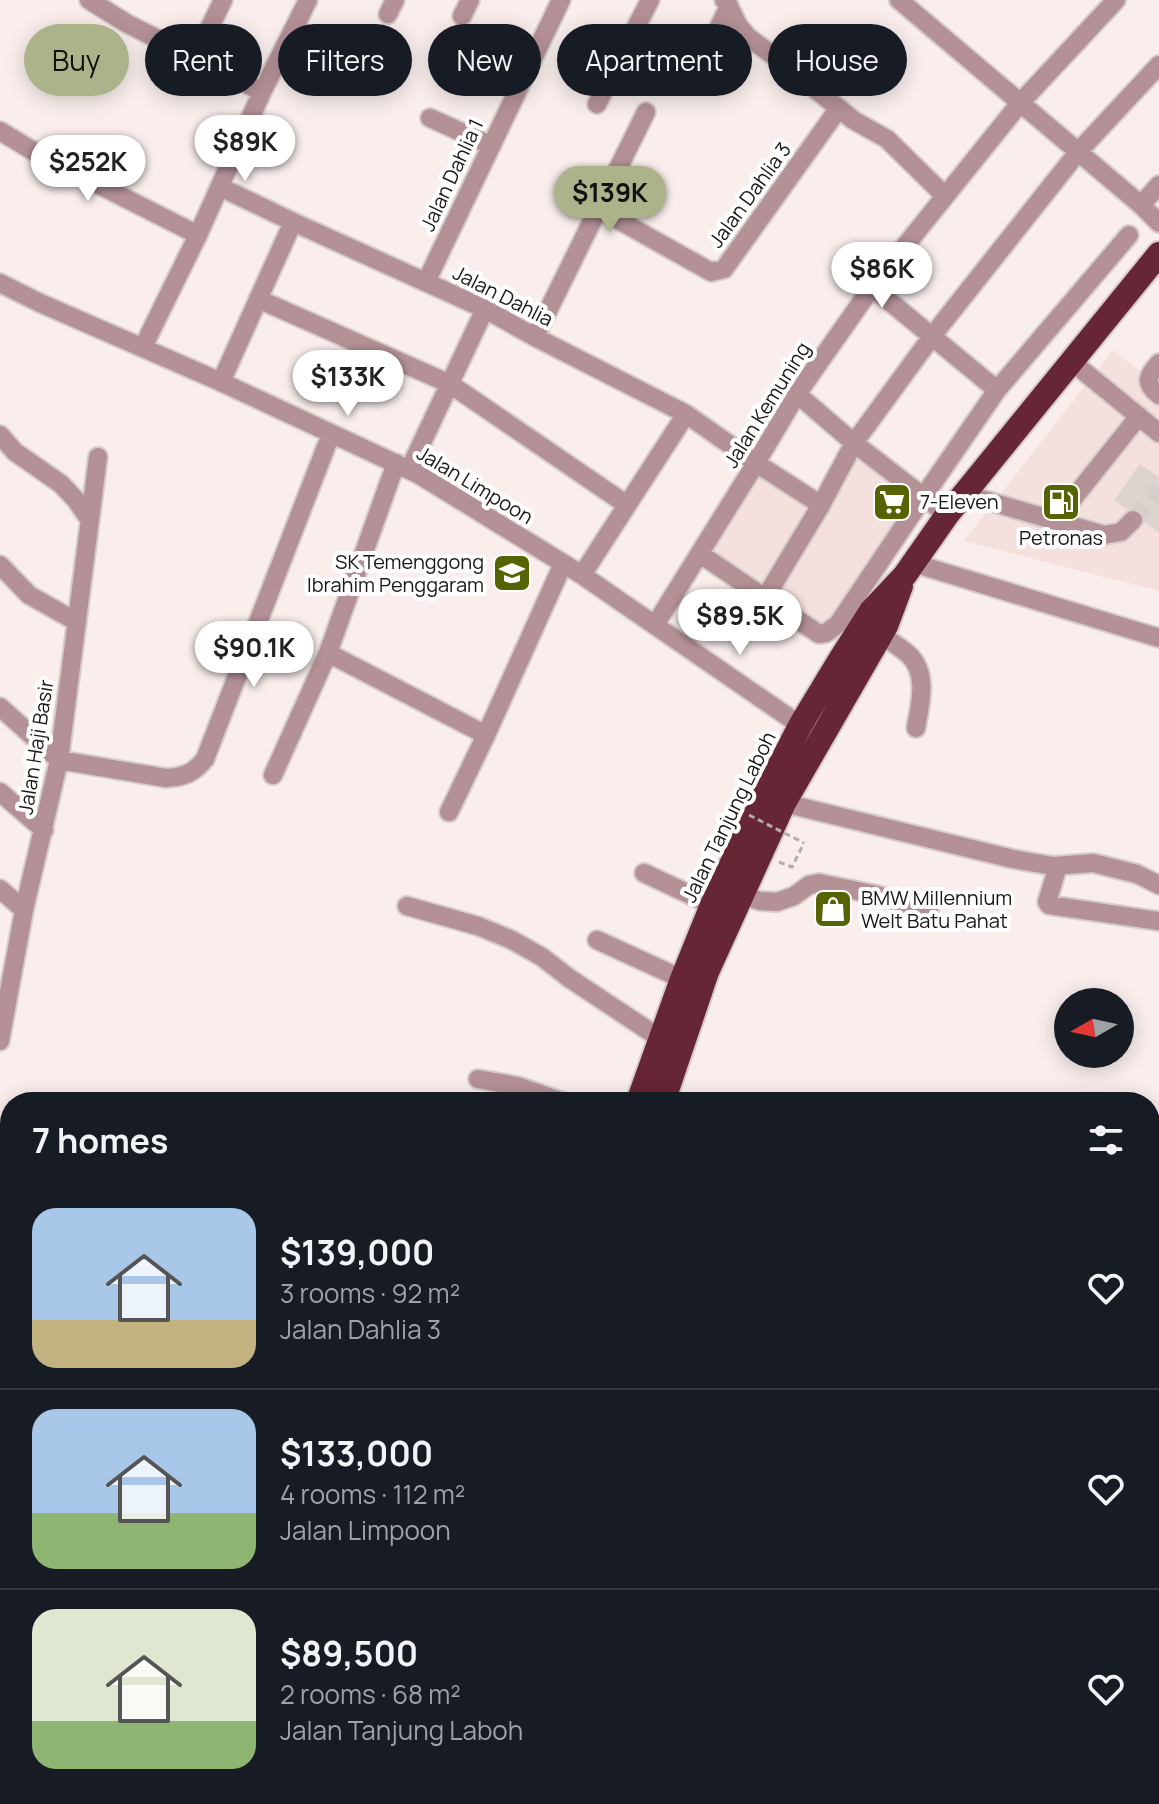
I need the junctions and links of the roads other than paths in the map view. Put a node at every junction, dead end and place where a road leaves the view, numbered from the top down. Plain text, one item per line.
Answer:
1 (89, 0) edge
2 (223, 0) edge
3 (308, 0) edge
4 (561, 0) edge
5 (650, 0) edge
6 (1116, 0) edge
7 (727, 3) edge
8 (908, 3) edge
9 (211, 24) edge
10 (718, 24) edge
11 (145, 33) edge
12 (1159, 65) edge
13 (262, 92) edge
14 (260, 96) edge
15 (1021, 102) junction
16 (597, 104) dead end
17 (839, 108) junction
18 (646, 112) dead end
19 (430, 118) dead end
20 (0, 131) edge
21 (490, 145) junction
22 (1078, 152) junction
23 (1159, 185) edge
24 (220, 187) junction
25 (945, 196) junction
26 (1141, 205) junction
27 (599, 209) junction
28 (293, 222) junction
29 (1159, 223) edge
30 (198, 235) junction
31 (1129, 235) dead end
32 (1159, 254) edge
33 (426, 282) junction
34 (0, 283) edge
35 (872, 287) junction
36 (258, 299) junction
37 (485, 309) junction
38 (933, 335) junction
39 (535, 337) junction
40 (143, 347) junction
41 (1071, 361) junction
42 (1159, 363) edge
43 (221, 382) junction
44 (450, 384) junction
45 (997, 390) junction
46 (1154, 391) edge
47 (797, 394) junction
48 (686, 414) junction
49 (1139, 416) junction
50 (1159, 433) edge
51 (331, 434) junction
52 (0, 435) edge
53 (854, 443) junction
54 (98, 457) dead end
55 (756, 463) junction
56 (403, 466) junction
57 (964, 494) junction
58 (924, 496) junction
59 (627, 505) junction
60 (821, 505) junction
61 (947, 515) junction
62 (89, 519) junction
63 (1056, 520) junction
64 (1133, 520) tunnel mouth
65 (700, 554) junction
66 (563, 564) junction
67 (0, 565) edge
68 (909, 569) junction
69 (582, 575) junction
70 (765, 598) junction
71 (77, 622) junction
72 (655, 625) junction
73 (881, 635) junction
74 (1159, 638) edge
75 (328, 653) junction
76 (0, 707) edge
77 (916, 728) dead end
78 (810, 732) junction
79 (486, 735) junction
80 (59, 760) junction
81 (273, 775) dead end
82 (0, 792) edge
83 (784, 803) junction
84 (449, 812) dead end
85 (44, 830) junction
86 (1058, 866) junction
87 (644, 873) dead end
88 (1159, 885) edge
89 (0, 889) edge
90 (742, 895) junction
91 (712, 905) junction
92 (407, 906) dead end
93 (929, 909) dead end
94 (24, 910) junction
95 (1159, 921) edge
96 (597, 940) dead end
97 (5, 979) edge
98 (682, 979) junction
99 (661, 1039) junction
100 (0, 1041) edge
101 (478, 1079) dead end
102 (534, 1092) edge
103 (642, 1092) edge
104 (666, 1092) edge

1 - 11 street
2 - 9 street
3 - 13 street
4 - 21 street, Jalan Dahlia 1
5 - 16 street
6 - 15 street, Jalan Kemuning
7 - 10 street
7 - 17 street
8 - 15 street
12 - 22 street
14 - 24 street
15 - 22 street
15 - 25 street, Jalan Kemuning
17 - 25 street
17 - 27 street, Jalan Dahlia 3
18 - 27 street
19 - 21 street
20 - 30 street
21 - 33 street, Jalan Dahlia 1
22 - 26 street
22 - 38 street
23 - 26 street
24 - 28 street, Jalan Dahlia
24 - 30 street
25 - 35 street, Jalan Kemuning
26 - 29 street
27 - 39 street
28 - 33 street, Jalan Dahlia
28 - 36 street
30 - 40 street
31 - 45 street
32 - 41 highway, Jalan Tanjung Laboh
33 - 37 street, Jalan Dahlia
34 - 40 street, Jalan Limpoon
35 - 38 street
35 - 47 street, Jalan Kemuning
36 - 43 street
36 - 44 street
37 - 39 street, Jalan Dahlia
37 - 44 street
38 - 45 street
38 - 53 street
39 - 48 street, Jalan Dahlia
40 - 43 street, Jalan Limpoon
41 - 49 street
41 - 57 highway, Jalan Tanjung Laboh
42 - 46 street
43 - 51 street, Jalan Limpoon
44 - 56 street
44 - 59 street
45 - 58 street
47 - 53 street
47 - 55 street, Jalan Kemuning
48 - 55 street, Jalan Dahlia
48 - 59 street
49 - 50 street
49 - 63 street
51 - 56 street, Jalan Limpoon
51 - 80 street
52 - 62 street
53 - 58 street
53 - 60 street
54 - 62 street, Jalan Haji Basir
55 - 60 street, Jalan Dahlia
55 - 65 street, Jalan Kemuning
56 - 66 street, Jalan Limpoon
56 - 75 street
57 - 61 highway, Jalan Tanjung Laboh
57 - 63 street
58 - 61 street
58 - 70 street
59 - 69 street
60 - 70 street
61 - 68 highway, Jalan Tanjung Laboh
62 - 71 street, Jalan Haji Basir
63 - 64 street
65 - 70 street
65 - 72 street, Jalan Kemuning
66 - 69 street, Jalan Limpoon
66 - 79 street
67 - 71 street
68 - 73 highway, Jalan Tanjung Laboh
68 - 74 street
68 - 78 highway, Jalan Tanjung Laboh
69 - 72 street, Jalan Limpoon
71 - 80 street, Jalan Haji Basir
72 - 78 street, Jalan Limpoon
73 - 77 street
73 - 78 highway, Jalan Tanjung Laboh
75 - 79 street
75 - 81 street
76 - 80 street
78 - 83 highway, Jalan Tanjung Laboh
78 - 91 highway, Jalan Tanjung Laboh
79 - 84 street
80 - 85 street, Jalan Haji Basir
82 - 85 street
83 - 86 street
83 - 90 highway, Jalan Tanjung Laboh
85 - 94 street, Jalan Haji Basir
86 - 88 street
86 - 95 street
87 - 91 street
89 - 94 street
90 - 93 street
90 - 104 highway, Jalan Tanjung Laboh
91 - 98 highway, Jalan Tanjung Laboh
92 - 99 street
94 - 97 street, Jalan Haji Basir
96 - 98 street
97 - 100 street, Jalan Haji Basir
98 - 99 highway, Jalan Tanjung Laboh
99 - 103 highway, Jalan Tanjung Laboh
101 - 102 street

